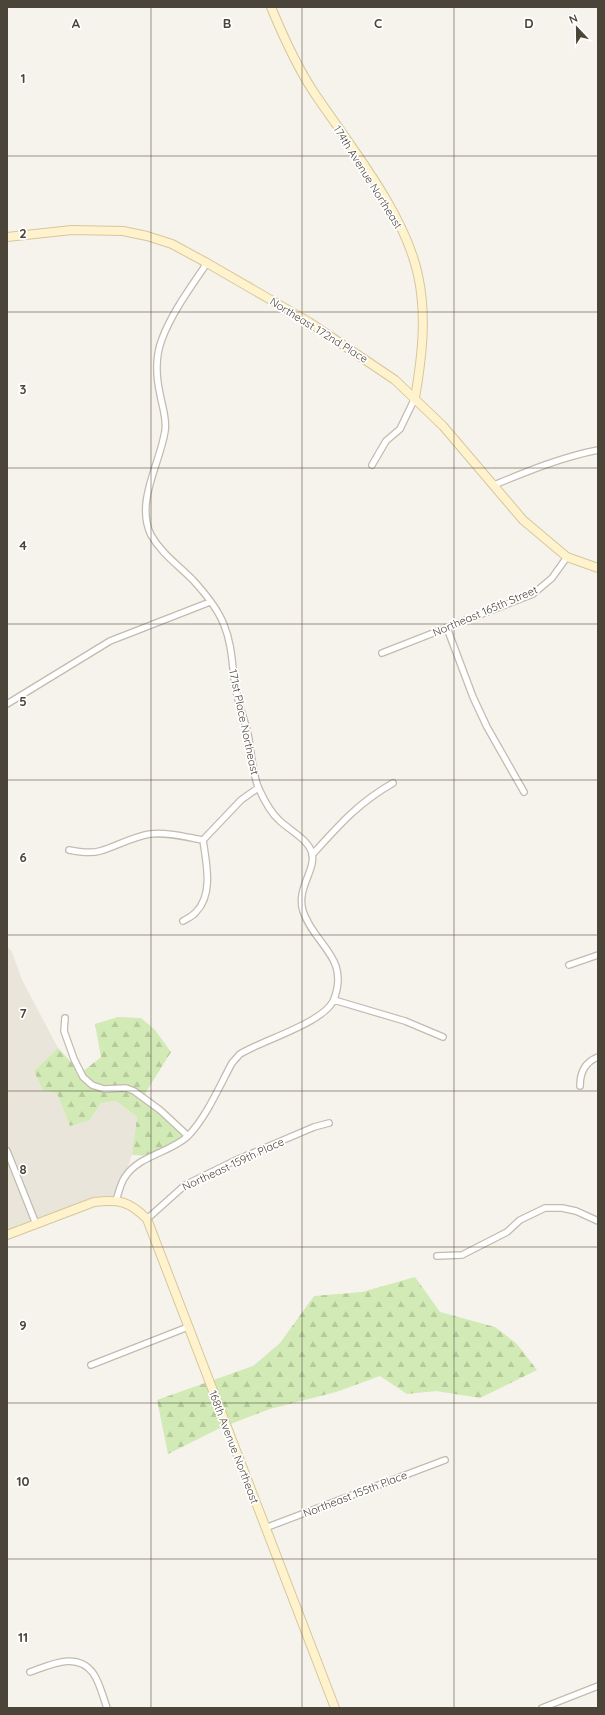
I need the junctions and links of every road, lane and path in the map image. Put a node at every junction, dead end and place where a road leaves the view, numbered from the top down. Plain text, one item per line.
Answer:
1 (271, 7) edge
2 (7, 237) edge
3 (207, 263) junction
4 (415, 398) junction
5 (598, 450) edge
6 (372, 465) dead end
7 (494, 485) junction
8 (566, 557) junction
9 (598, 568) edge
10 (210, 602) junction
11 (447, 628) junction
12 (382, 653) dead end
13 (7, 704) edge
14 (393, 783) dead end
15 (258, 788) junction
16 (524, 792) dead end
17 (203, 840) junction
18 (69, 850) dead end
19 (312, 854) junction
20 (183, 921) dead end
21 (598, 954) edge
22 (569, 964) dead end
23 (334, 1000) junction
24 (65, 1018) dead end
25 (443, 1037) dead end
26 (598, 1057) edge
27 (580, 1086) dead end
28 (328, 1123) dead end
29 (188, 1136) junction
30 (7, 1151) edge
31 (116, 1200) junction
32 (147, 1219) junction
33 (598, 1221) edge
34 (36, 1224) junction
35 (7, 1235) edge
36 (437, 1256) dead end
37 (188, 1327) junction
38 (91, 1364) dead end
39 (445, 1460) dead end
40 (265, 1528) junction
41 (30, 1672) dead end
42 (598, 1686) edge
43 (108, 1708) edge
44 (336, 1708) edge
45 (542, 1708) edge

1 - 4 street, 174th Avenue Northeast
2 - 3 street, Northeast 172nd Place
3 - 4 street, Northeast 172nd Place
3 - 10 street, 171st Place Northeast
4 - 6 street, 174th Avenue Northeast
4 - 7 street, Northeast 172nd Place
5 - 7 street
7 - 8 street, Northeast 172nd Place
8 - 9 street
8 - 11 street, Northeast 165th Street
10 - 13 street
10 - 15 street, 171st Place Northeast
11 - 12 street, Northeast 165th Street
11 - 16 street
14 - 19 street
15 - 17 street
15 - 19 street, 171st Place Northeast
17 - 18 street
17 - 20 street
19 - 23 street
21 - 22 street
23 - 25 street
23 - 29 street
24 - 29 street
26 - 27 street
28 - 32 street, Northeast 159th Place
29 - 31 street
30 - 34 street
31 - 32 street, 168th Avenue Northeast
31 - 34 street
32 - 37 street, 168th Avenue Northeast
33 - 36 street
34 - 35 street
37 - 38 street
37 - 40 street, 168th Avenue Northeast
39 - 40 street, Northeast 155th Place
40 - 44 street, 168th Avenue Northeast
41 - 43 street
42 - 45 street

